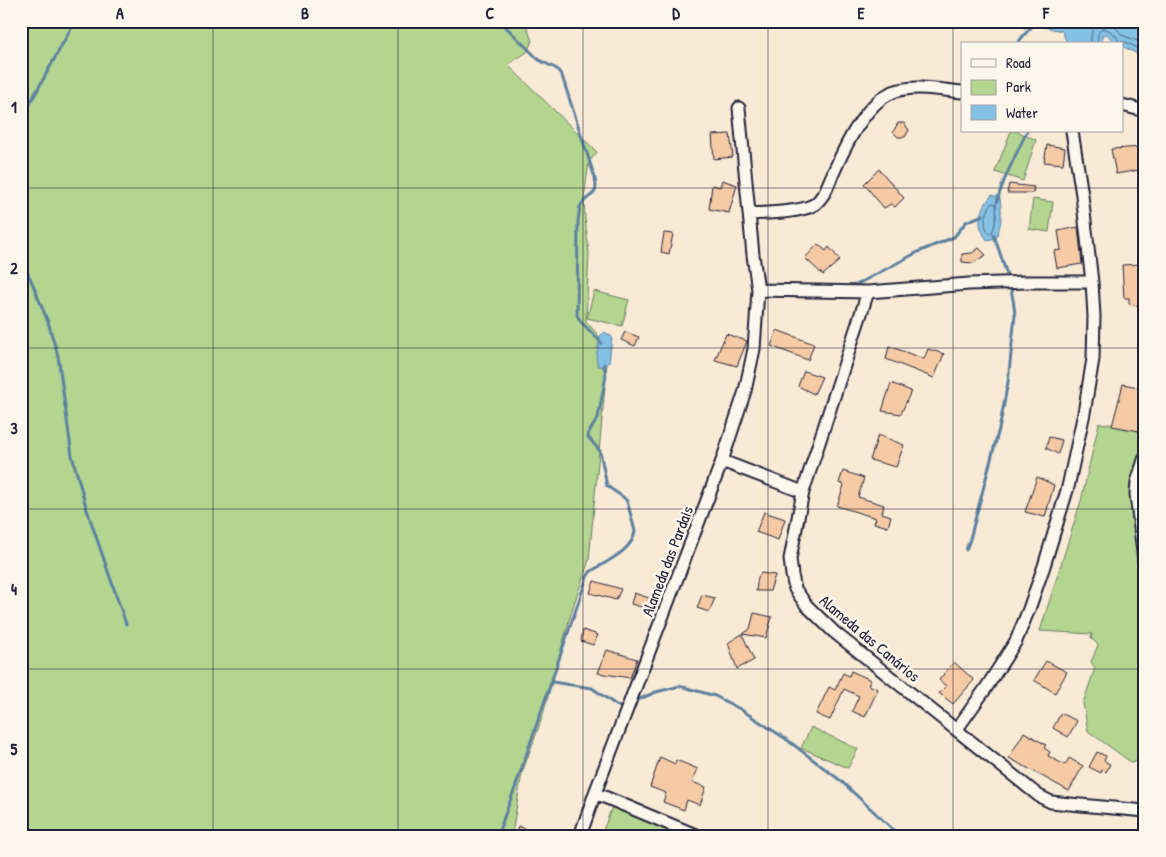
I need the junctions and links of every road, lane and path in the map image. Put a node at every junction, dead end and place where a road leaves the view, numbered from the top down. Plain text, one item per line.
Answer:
1 (961, 92) edge
2 (1124, 106) edge
3 (739, 108) dead end
4 (1145, 111) edge
5 (1072, 132) edge
6 (749, 214) junction
7 (1092, 282) junction
8 (758, 290) junction
9 (868, 292) junction
10 (1145, 457) edge
11 (722, 461) junction
12 (804, 492) junction
13 (1145, 569) edge
14 (956, 729) junction
15 (595, 793) junction
16 (1145, 811) edge
17 (580, 836) edge
18 (698, 836) edge

1 - 6 street
2 - 4 street
3 - 6 street, Alameda das Pardais
5 - 7 street
6 - 8 street, Alameda das Pardais
7 - 9 street
7 - 14 street
8 - 9 street
8 - 11 street, Alameda das Pardais
9 - 12 street, Alameda das Canários
10 - 13 street
11 - 12 street
11 - 15 street, Alameda das Pardais
12 - 14 street, Alameda das Canários
14 - 16 street, Alameda das Canários
15 - 17 street, Alameda das Pardais
15 - 18 street

